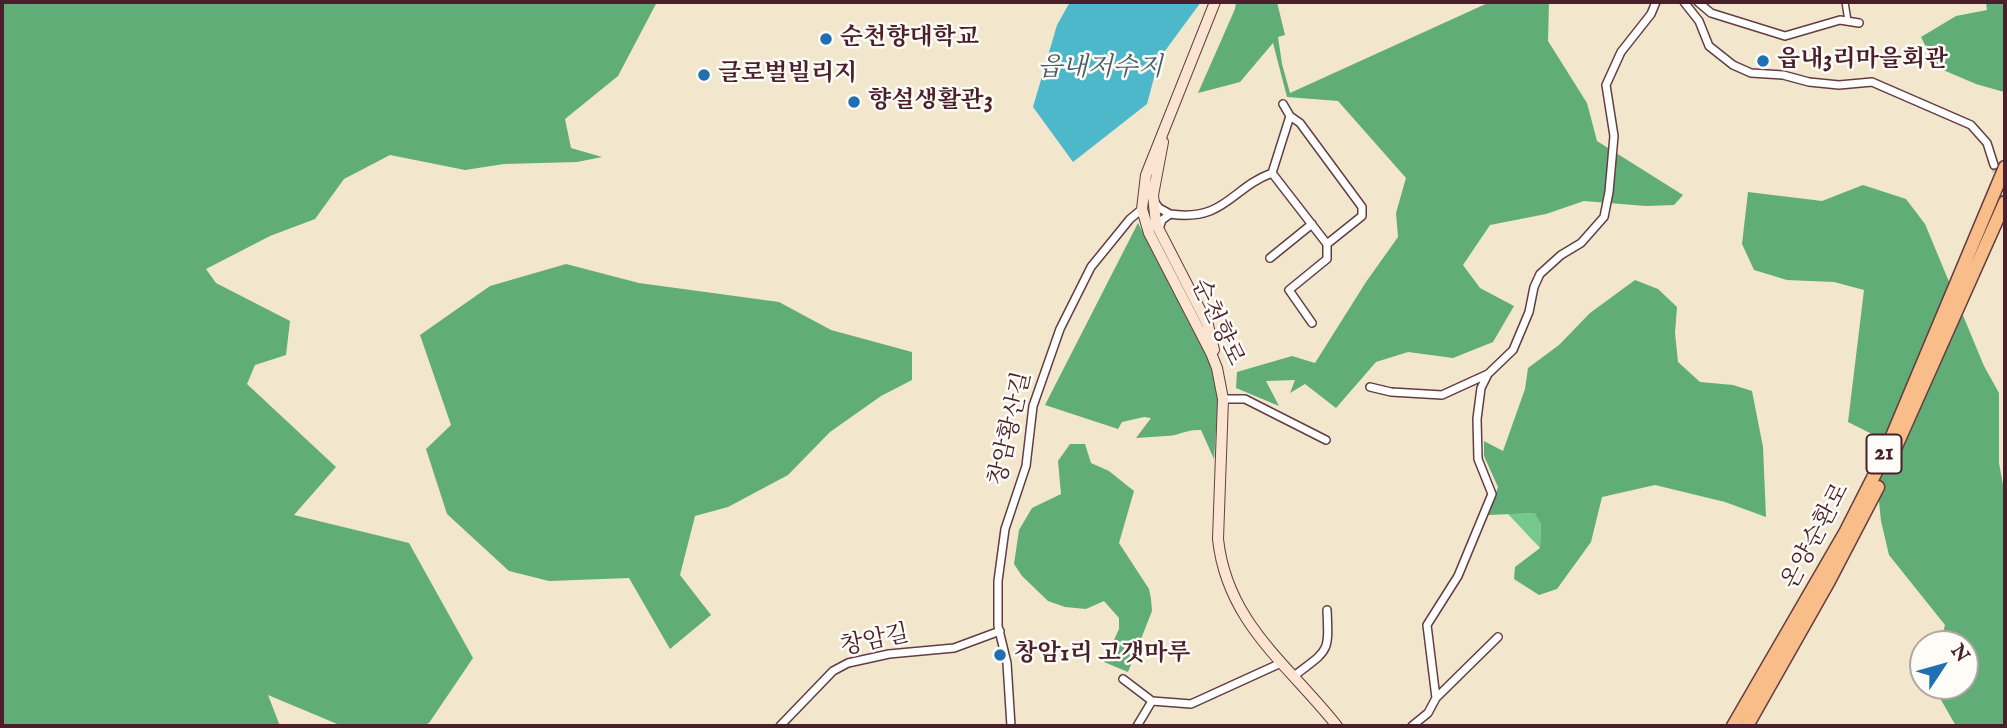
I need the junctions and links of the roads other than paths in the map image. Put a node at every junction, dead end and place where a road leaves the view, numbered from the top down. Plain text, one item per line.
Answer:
1 (1215, 2) edge
2 (1656, 2) edge
3 (1684, 2) edge
4 (1698, 2) edge
5 (1845, 2) edge
6 (1848, 21) junction
7 (1859, 23) dead end
8 (1283, 104) dead end
9 (1290, 116) junction
10 (1166, 125) junction
11 (2000, 166) edge
12 (1272, 173) junction
13 (1153, 195) junction
14 (2005, 202) edge
15 (1142, 209) junction
16 (1170, 214) junction
17 (1312, 224) junction
18 (1161, 237) junction
19 (1327, 244) junction
20 (1270, 258) dead end
21 (1312, 323) dead end
22 (1217, 368) junction
23 (1488, 374) junction
24 (1370, 387) dead end
25 (1223, 399) junction
26 (1326, 440) dead end
27 (1327, 610) dead end
28 (1000, 631) junction
29 (1498, 637) dead end
30 (1282, 663) junction
31 (1294, 676) junction
32 (1123, 679) dead end
33 (1436, 698) junction
34 (1152, 701) junction
35 (780, 726) edge
36 (1011, 726) edge
37 (1137, 726) edge
38 (1337, 726) edge
39 (1412, 726) edge
40 (1733, 726) edge
41 (1747, 726) edge

1 - 10 main road, 순천향로
2 - 23 street
3 - 11 street
4 - 6 street
5 - 6 street
6 - 7 street
8 - 9 street
9 - 12 street
9 - 19 street
10 - 13 main road
10 - 15 main road, 순천향로
11 - 40 highway, 온양순환로 / 21
12 - 16 street
12 - 17 street
13 - 16 street
13 - 18 main road
14 - 41 highway, 온양순환로 / 21
15 - 22 main road, 순천향로
15 - 28 street, 창암황산길
16 - 18 street
17 - 19 street
17 - 20 street
18 - 22 main road
19 - 21 street
22 - 25 main road, 순천향로
23 - 24 street
23 - 33 street
25 - 26 street
25 - 30 main road, 순천향로
27 - 31 street
28 - 35 street, 창암길
28 - 36 street, 창암황산길
29 - 33 street
30 - 31 main road, 순천향로
30 - 34 street
31 - 38 main road, 순천향로
32 - 34 street
33 - 39 street
34 - 37 street

